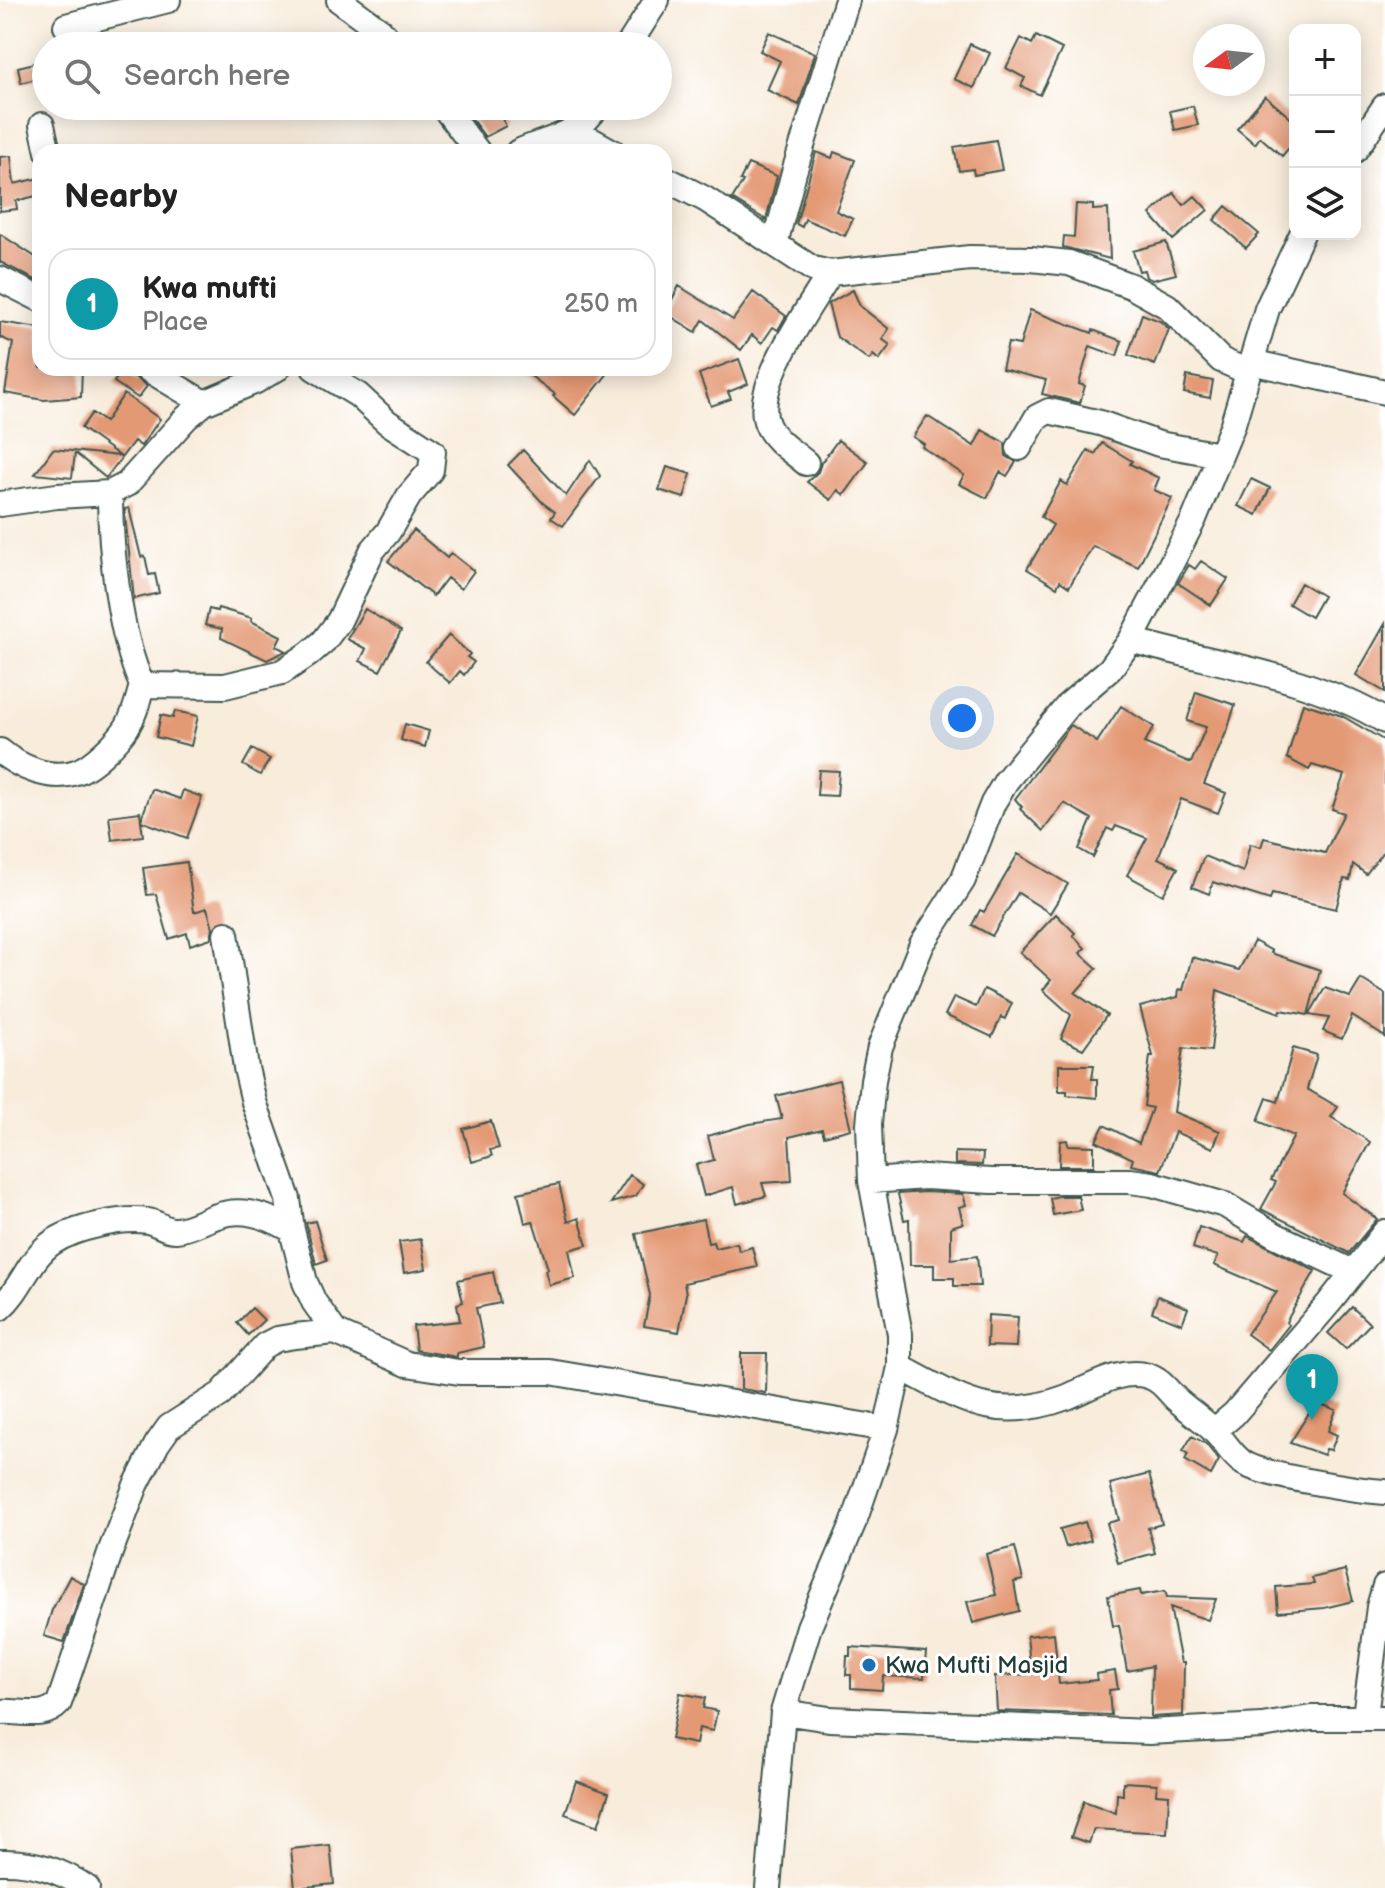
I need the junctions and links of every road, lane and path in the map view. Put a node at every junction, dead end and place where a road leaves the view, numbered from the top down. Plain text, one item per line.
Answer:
1 (168, 0) edge
2 (339, 0) edge
3 (847, 0) edge
4 (654, 1) edge
5 (66, 26) dead end
6 (382, 32) edge
7 (636, 32) edge
8 (1385, 106) edge
9 (454, 120) edge
10 (588, 120) edge
11 (42, 125) dead end
12 (575, 131) junction
13 (1361, 141) edge
14 (46, 144) edge
15 (472, 144) edge
16 (535, 144) edge
17 (599, 144) edge
18 (672, 182) edge
19 (1299, 240) edge
20 (775, 244) junction
21 (830, 273) junction
22 (0, 279) edge
23 (32, 295) edge
24 (1250, 367) junction
25 (159, 376) edge
26 (264, 376) edge
27 (327, 376) edge
28 (1385, 392) edge
29 (204, 403) junction
30 (1019, 448) dead end
31 (1220, 455) junction
32 (806, 463) dead end
33 (110, 493) junction
34 (0, 504) edge
35 (1131, 640) junction
36 (142, 685) junction
37 (1385, 721) edge
38 (0, 751) edge
39 (226, 934) dead end
40 (871, 1181) junction
41 (292, 1230) junction
42 (1385, 1232) edge
43 (1353, 1272) junction
44 (0, 1308) edge
45 (335, 1332) junction
46 (900, 1367) junction
47 (886, 1429) junction
48 (1214, 1431) junction
49 (1385, 1492) edge
50 (1385, 1586) edge
51 (0, 1712) edge
52 (783, 1712) junction
53 (1375, 1717) edge
54 (0, 1862) edge
55 (87, 1888) edge
56 (768, 1888) edge

1 - 5 street
2 - 6 street
3 - 20 street
4 - 7 street
8 - 13 street
9 - 15 street
10 - 12 street
11 - 14 street
12 - 16 street
12 - 17 street
18 - 20 street
19 - 24 street
20 - 21 street
21 - 24 street
21 - 32 street
22 - 23 street
24 - 28 street
24 - 31 street
25 - 29 street
26 - 29 street
27 - 36 street
29 - 33 street
30 - 31 street
31 - 35 street
33 - 34 street
33 - 36 street
35 - 37 street
35 - 40 street
36 - 38 street
39 - 41 street
40 - 43 street
40 - 46 street
41 - 44 street
41 - 45 street
42 - 43 street
43 - 48 street
45 - 47 street
45 - 51 street
46 - 47 street
46 - 48 street
47 - 52 street
48 - 49 street
50 - 53 street
52 - 53 street
52 - 56 street
54 - 55 street

